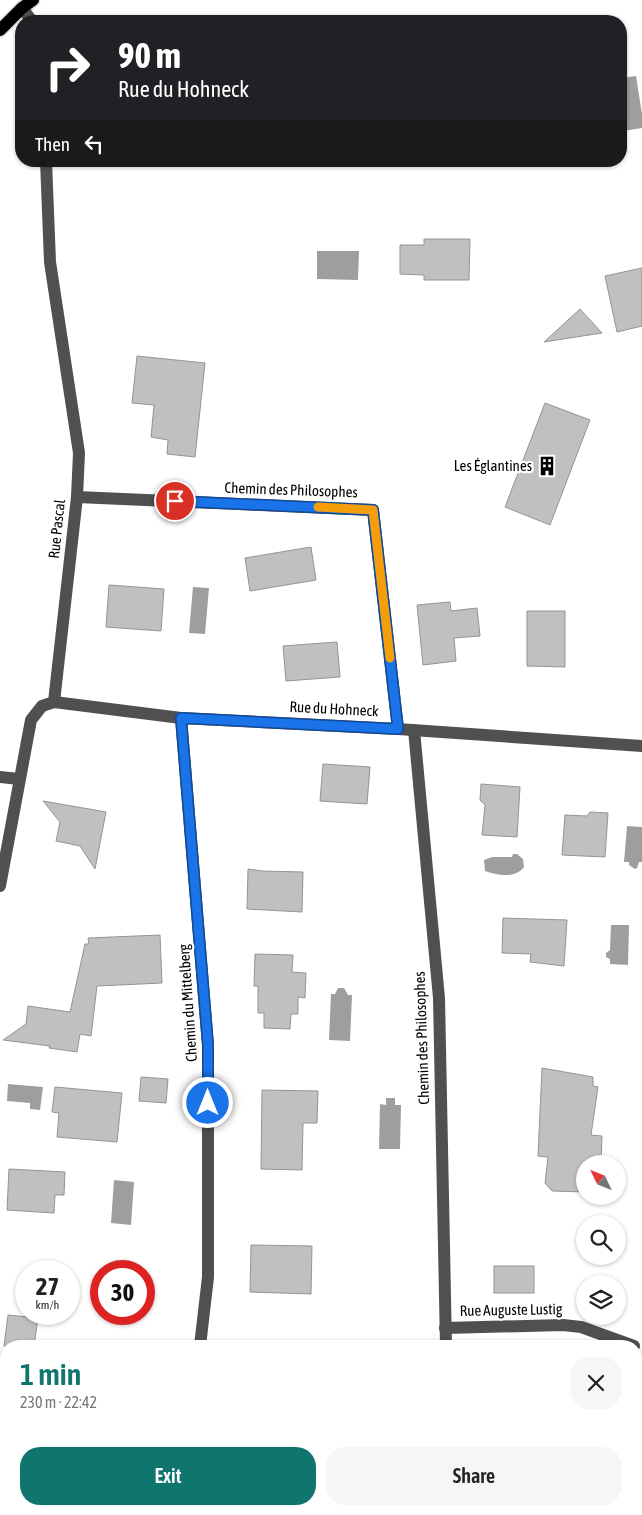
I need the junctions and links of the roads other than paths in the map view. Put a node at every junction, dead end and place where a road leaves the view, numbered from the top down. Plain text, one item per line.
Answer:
1 (33, 0) edge
2 (22, 8) junction
3 (27, 15) edge
4 (0, 30) edge
5 (46, 167) edge
6 (77, 497) junction
7 (54, 702) junction
8 (181, 718) junction
9 (398, 729) junction
10 (414, 730) junction
11 (642, 746) edge
12 (0, 777) edge
13 (19, 779) junction
14 (0, 886) edge
15 (445, 1328) junction
16 (201, 1340) edge
17 (446, 1340) edge
18 (617, 1340) edge

1 - 2 main road
2 - 3 street
2 - 4 main road
5 - 6 street, Rue Pascal
6 - 7 street, Rue Pascal
6 - 9 street, Chemin des Philosophes
7 - 8 street, Rue du Hohneck
7 - 13 street
8 - 9 street, Rue du Hohneck
8 - 16 street, Chemin du Mittelberg
9 - 10 street, Rue du Hohneck
10 - 11 street, Rue du Hohneck
10 - 15 street, Chemin des Philosophes
12 - 13 street
13 - 14 street
15 - 17 street, Chemin des Philosophes
15 - 18 street, Rue Auguste Lustig

